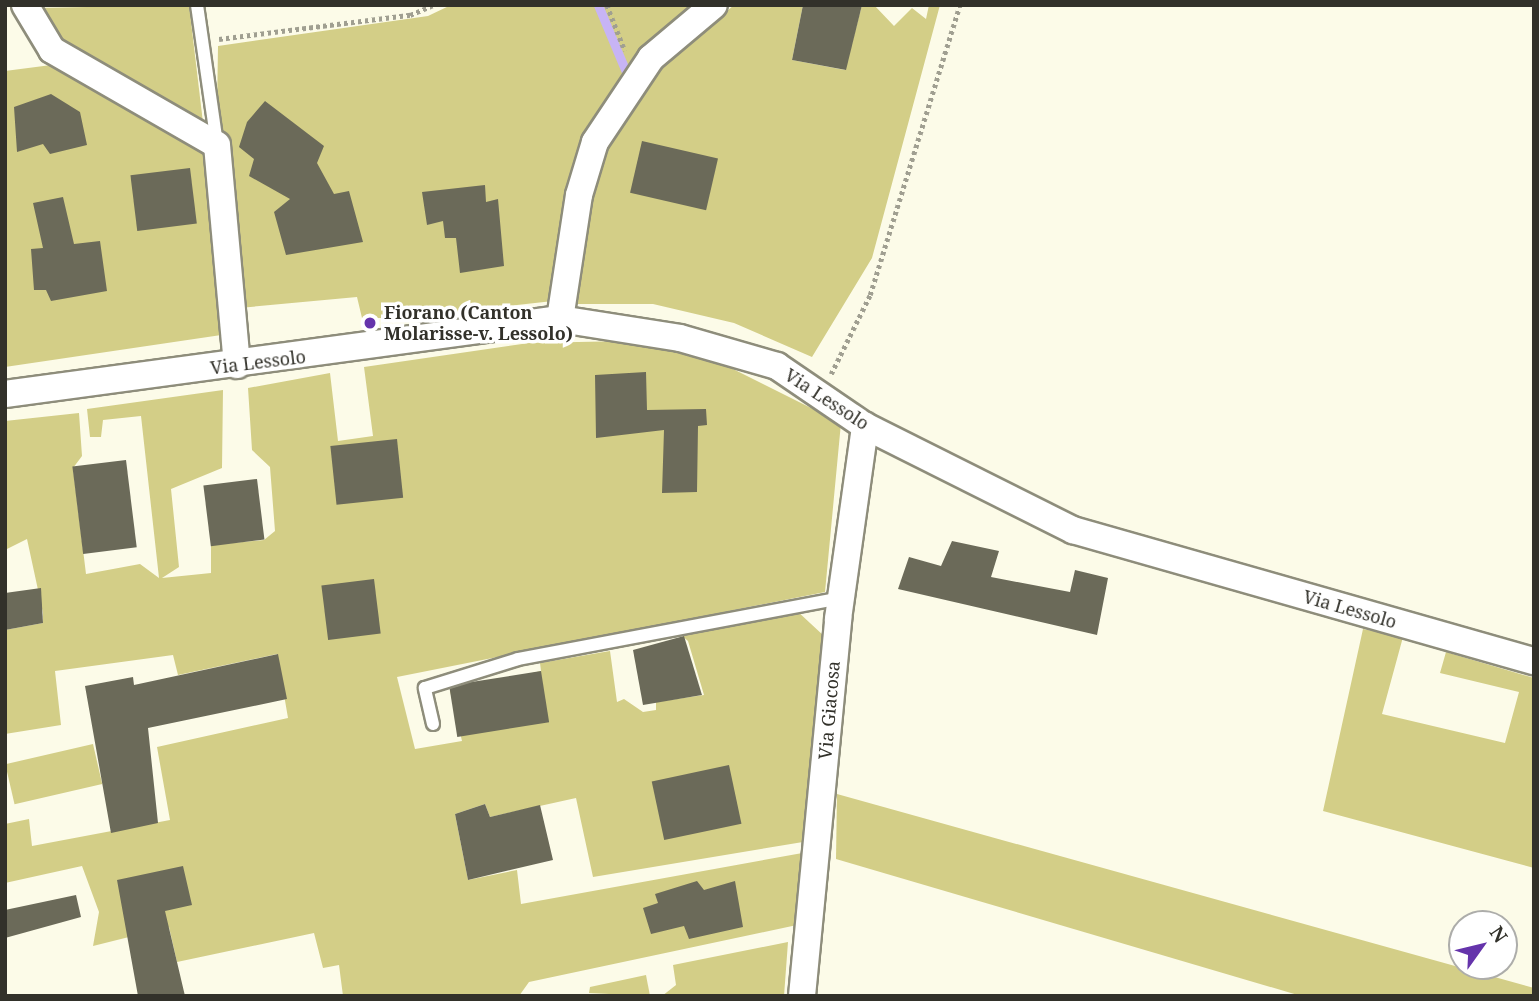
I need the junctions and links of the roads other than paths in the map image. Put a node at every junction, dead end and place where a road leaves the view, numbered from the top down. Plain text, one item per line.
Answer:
1 (25, 5) edge
2 (197, 5) edge
3 (714, 5) edge
4 (217, 145) junction
5 (561, 319) junction
6 (237, 365) junction
7 (5, 394) edge
8 (865, 426) junction
9 (841, 598) junction
10 (1534, 661) edge
11 (433, 724) dead end
12 (802, 996) edge

1 - 4 street
2 - 4 lane
3 - 5 street
4 - 6 street
5 - 6 street, Via Lessolo
5 - 8 street, Via Lessolo
6 - 7 street, Via Lessolo
8 - 9 street, Via Giacosa
8 - 10 street, Via Lessolo
9 - 11 lane
9 - 12 street, Via Giacosa

